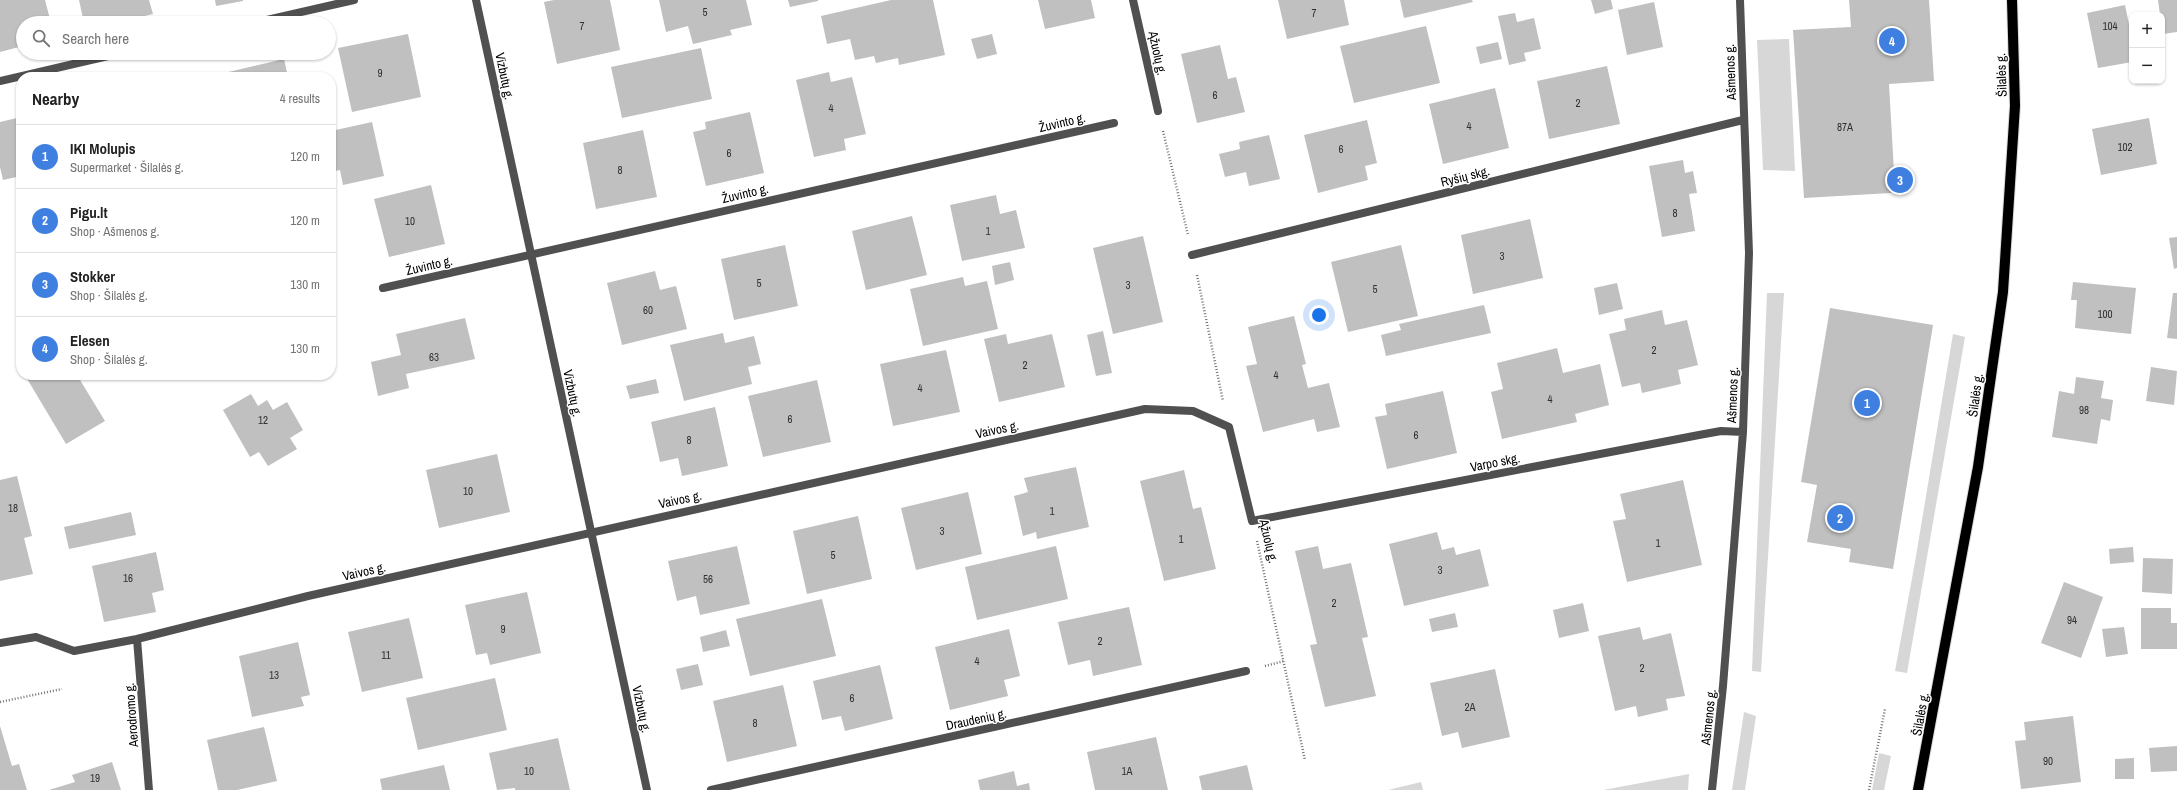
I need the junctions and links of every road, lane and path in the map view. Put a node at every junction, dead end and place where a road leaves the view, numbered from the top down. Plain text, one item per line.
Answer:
1 (354, 0) edge
2 (476, 0) edge
3 (1133, 0) edge
4 (1740, 0) edge
5 (2012, 0) edge
6 (284, 16) edge
7 (91, 60) edge
8 (39, 72) edge
9 (16, 77) edge
10 (0, 81) edge
11 (1158, 111) dead end
12 (1743, 120) junction
13 (1114, 123) dead end
14 (531, 254) junction
15 (1192, 255) dead end
16 (383, 288) dead end
17 (1229, 427) joint
18 (1743, 432) junction
19 (1252, 521) junction
20 (590, 531) junction
21 (137, 639) junction
22 (0, 643) edge
23 (1246, 671) dead end
24 (62, 689) dead end
25 (0, 702) edge
26 (1884, 709) dead end
27 (1305, 760) dead end
28 (148, 790) edge
29 (647, 790) edge
30 (711, 790) edge
31 (1712, 790) edge
32 (1869, 790) edge
33 (1918, 790) edge

1 - 6 street
2 - 14 street, Vizbutų g.
3 - 11 street, Ąžuolų g.
4 - 12 street, Ašmenos g.
5 - 33 main road, Šilalės g.
7 - 8 street
9 - 10 street
12 - 15 street, Ryšių skg.
12 - 18 street, Ašmenos g.
13 - 14 street, Žuvinto g.
14 - 16 street, Žuvinto g.
14 - 20 street, Vizbutų g.
17 - 19 street, Ąžuolų g.
17 - 20 street, Vaivos g.
18 - 19 street, Varpo skg.
18 - 31 street, Ašmenos g.
19 - 27 path, Ąžuolų g.
20 - 21 street, Vaivos g.
20 - 29 street, Vizbutų g.
21 - 22 street, Vaivos g.
21 - 28 street, Aerodromo g.
23 - 30 street, Draudenių g.
24 - 25 path
26 - 32 path

